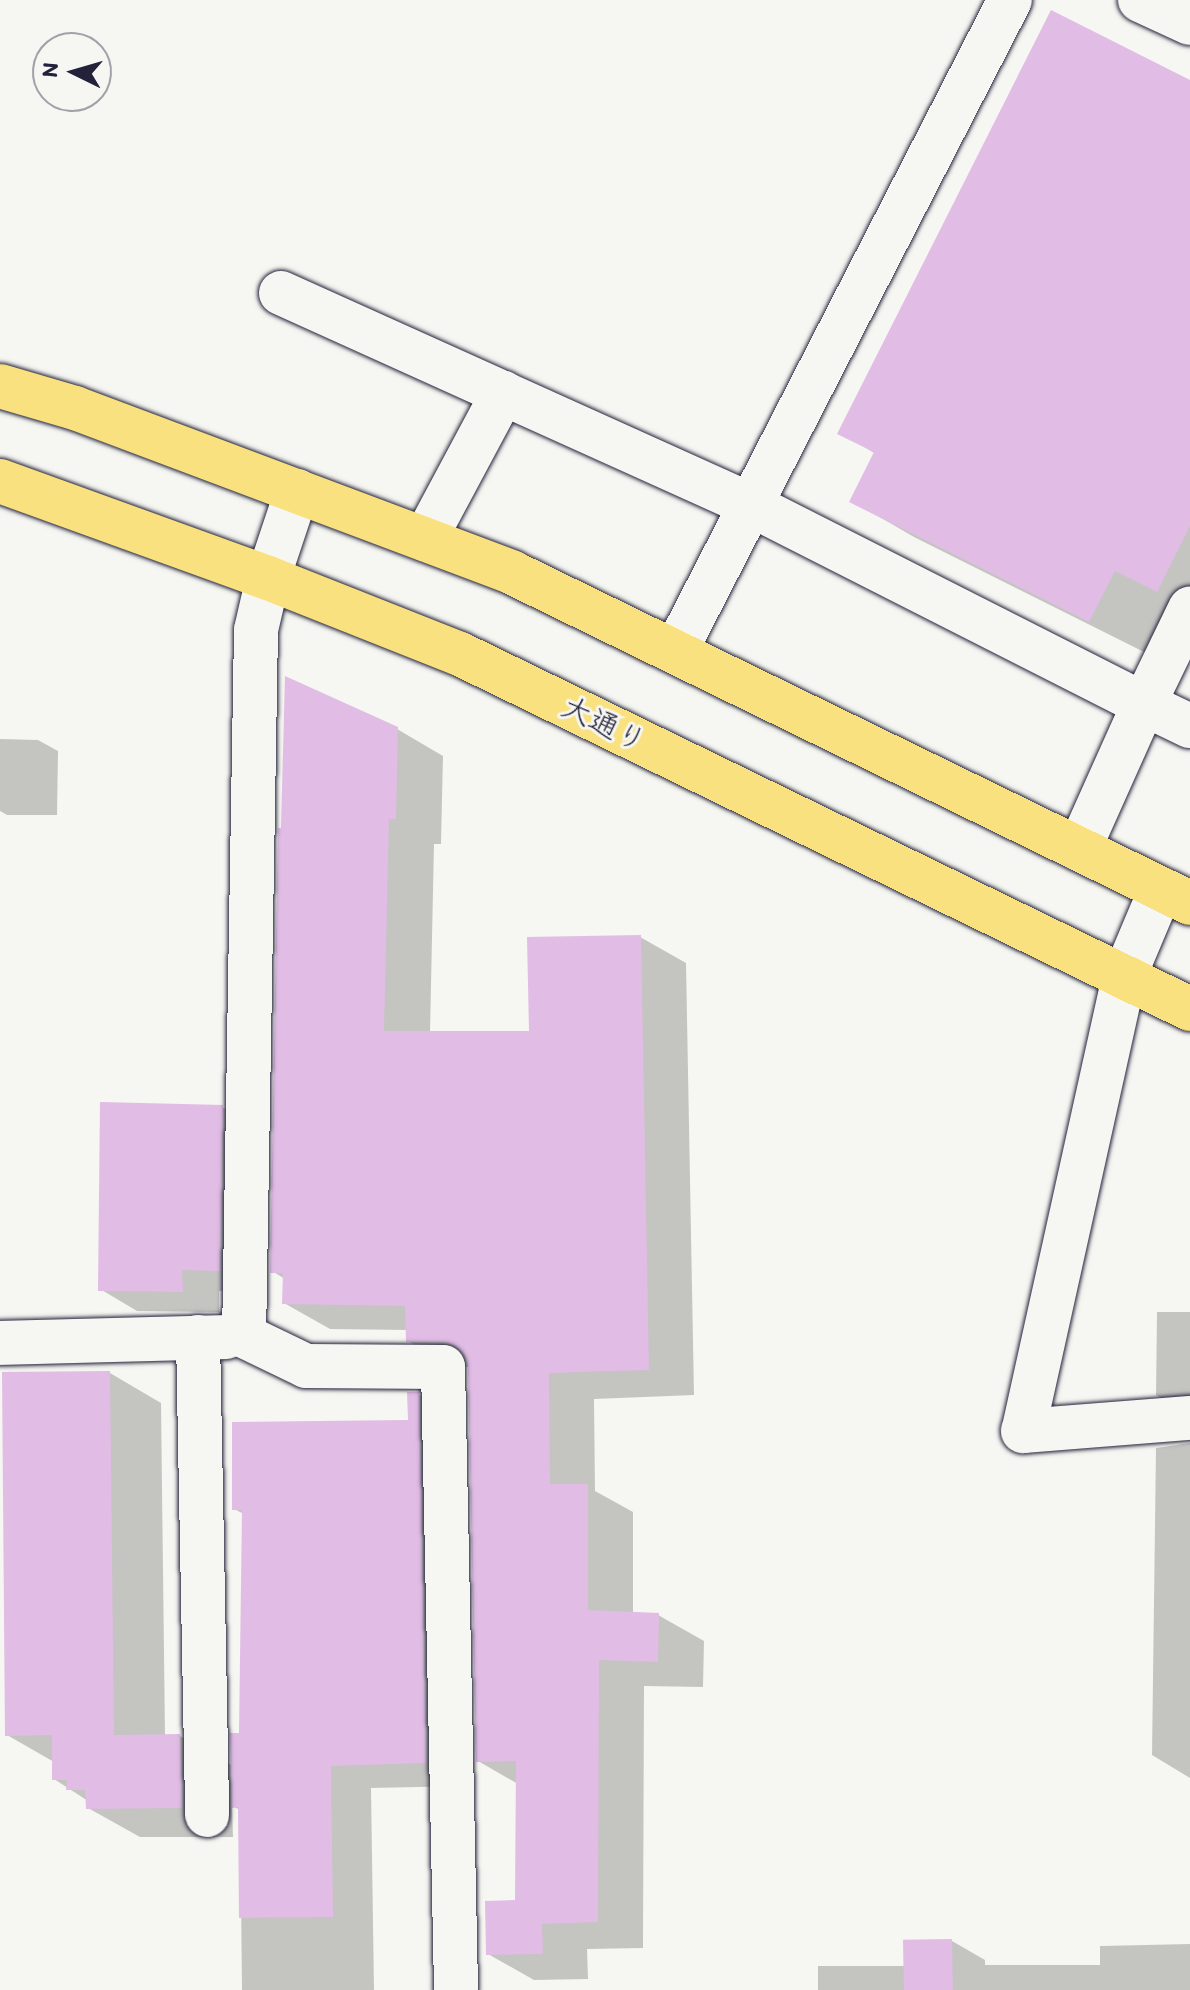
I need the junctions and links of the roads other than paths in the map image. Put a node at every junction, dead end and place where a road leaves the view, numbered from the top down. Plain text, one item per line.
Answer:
1 (1010, 0) edge
2 (1140, 0) edge
3 (1190, 23) edge
4 (281, 293) dead end
5 (0, 386) edge
6 (503, 393) junction
7 (0, 481) edge
8 (297, 491) junction
9 (753, 506) junction
10 (425, 539) junction
11 (268, 578) junction
12 (1190, 609) edge
13 (675, 652) junction
14 (1144, 704) junction
15 (1190, 726) edge
16 (1079, 849) junction
17 (1176, 896) edge
18 (1124, 977) junction
19 (1190, 1009) edge
20 (244, 1336) junction
21 (198, 1337) junction
22 (0, 1343) edge
23 (1190, 1418) edge
24 (207, 1815) dead end
25 (456, 1990) edge

1 - 9 street
2 - 3 street
4 - 6 street
5 - 8 highway
6 - 9 street
6 - 10 street
7 - 11 highway, 大通り
8 - 10 highway
8 - 11 street
9 - 13 street
9 - 14 street
10 - 13 highway
11 - 18 highway, 大通り
11 - 20 street
12 - 14 street
13 - 16 highway
14 - 15 street
14 - 16 street
16 - 17 highway
17 - 18 street
18 - 19 highway, 大通り
18 - 23 street
20 - 21 street
20 - 25 street
21 - 22 street
21 - 24 street

